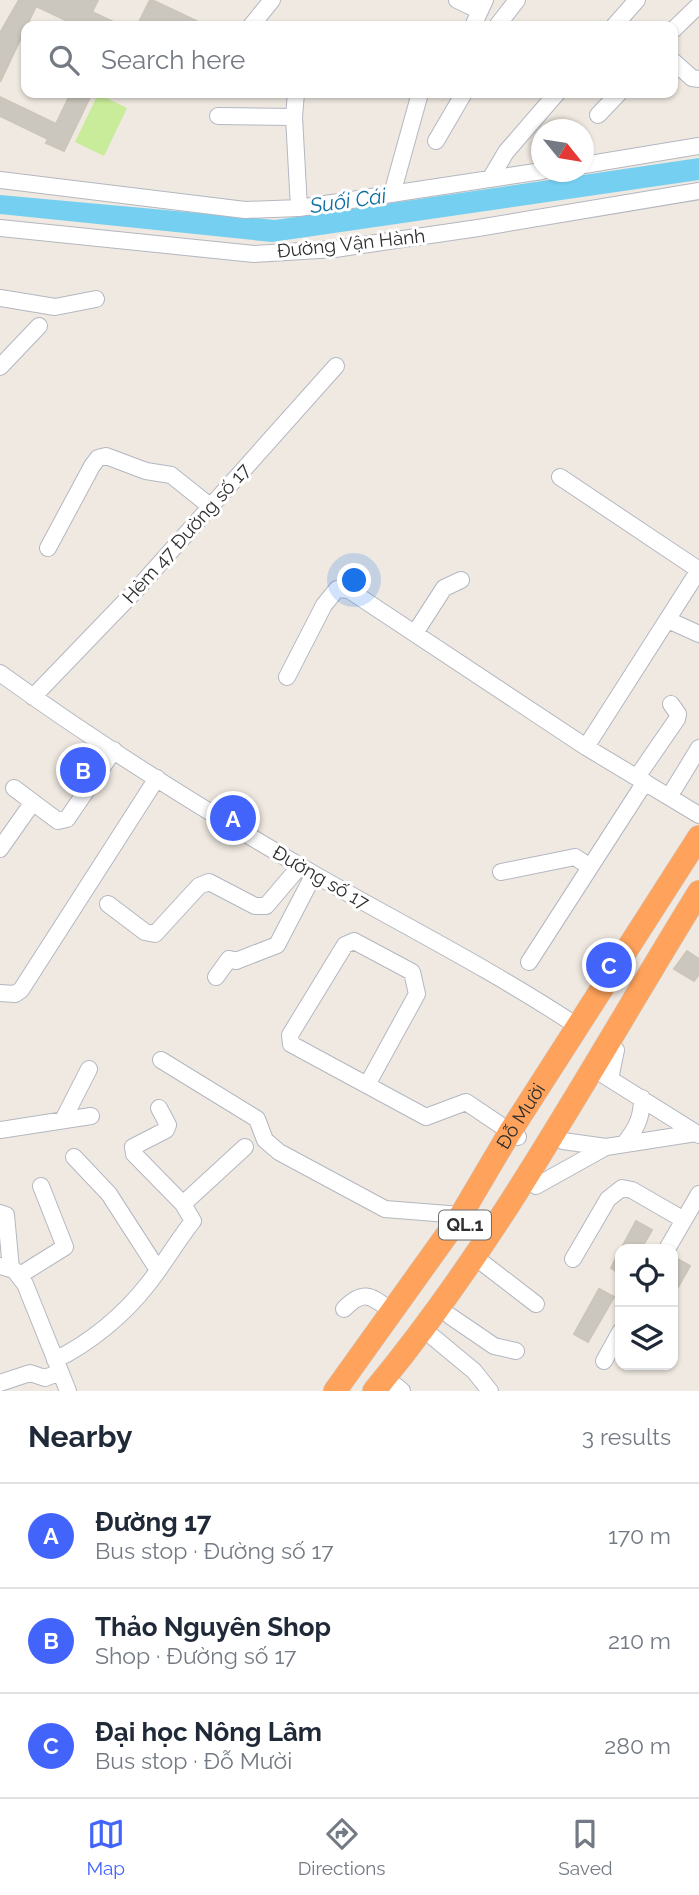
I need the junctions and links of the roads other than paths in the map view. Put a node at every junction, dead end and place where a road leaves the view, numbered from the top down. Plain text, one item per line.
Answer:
1 (272, 0) edge
2 (457, 0) edge
3 (517, 0) edge
4 (637, 0) edge
5 (699, 5) edge
6 (479, 13) edge
7 (255, 21) edge
8 (501, 21) edge
9 (625, 21) edge
10 (678, 25) edge
11 (678, 65) edge
12 (699, 79) edge
13 (296, 98) edge
14 (419, 98) edge
15 (461, 98) edge
16 (553, 98) edge
17 (614, 98) edge
18 (598, 115) dead end
19 (218, 116) dead end
20 (294, 117) junction
21 (436, 141) dead end
22 (699, 146) edge
23 (594, 163) edge
24 (531, 173) edge
25 (490, 179) junction
26 (0, 180) edge
27 (699, 191) edge
28 (391, 194) junction
29 (299, 208) junction
30 (0, 228) edge
31 (0, 298) edge
32 (96, 299) dead end
33 (39, 326) dead end
34 (336, 366) dead end
35 (0, 368) edge
36 (560, 477) dead end
37 (211, 506) junction
38 (48, 548) dead end
39 (699, 570) edge
40 (460, 580) dead end
41 (668, 620) junction
42 (415, 633) junction
43 (699, 634) edge
44 (0, 673) edge
45 (287, 677) dead end
46 (33, 698) junction
47 (671, 704) dead end
48 (586, 747) junction
49 (699, 748) edge
50 (114, 750) junction
51 (157, 778) junction
52 (641, 780) junction
53 (14, 788) dead end
54 (669, 797) junction
55 (33, 802) junction
56 (699, 815) edge
57 (699, 837) edge
58 (0, 849) edge
59 (699, 857) edge
60 (590, 867) junction
61 (307, 870) junction
62 (501, 872) dead end
63 (699, 892) edge
64 (108, 904) dead end
65 (699, 915) edge
66 (529, 962) dead end
67 (216, 977) dead end
68 (0, 993) edge
69 (582, 1029) junction
70 (611, 1047) junction
71 (567, 1051) junction
72 (161, 1060) dead end
73 (89, 1069) dead end
74 (601, 1073) junction
75 (367, 1085) junction
76 (642, 1098) junction
77 (159, 1108) dead end
78 (91, 1116) dead end
79 (63, 1120) junction
80 (520, 1126) junction
81 (0, 1130) edge
82 (697, 1134) edge
83 (557, 1137) junction
84 (624, 1144) junction
85 (245, 1147) dead end
86 (606, 1147) junction
87 (74, 1157) dead end
88 (41, 1186) dead end
89 (536, 1186) junction
90 (699, 1194) edge
91 (183, 1204) junction
92 (0, 1213) edge
93 (461, 1215) junction
94 (684, 1220) junction
95 (670, 1244) edge
96 (573, 1259) dead end
97 (484, 1264) junction
98 (10, 1270) edge
99 (158, 1270) junction
100 (537, 1304) dead end
101 (344, 1309) dead end
102 (393, 1312) junction
103 (450, 1316) junction
104 (433, 1338) junction
105 (615, 1341) edge
106 (516, 1351) dead end
107 (604, 1361) dead end
108 (57, 1366) junction
109 (0, 1382) edge
110 (391, 1390) edge
111 (68, 1391) edge
112 (335, 1391) edge
113 (349, 1391) edge
114 (490, 1391) edge

1 - 7 street
2 - 6 street
3 - 8 street
4 - 9 street
5 - 10 street
11 - 12 street
13 - 20 street
14 - 28 street
15 - 21 street
16 - 25 street
17 - 18 street
19 - 20 street
20 - 29 street
22 - 23 street
24 - 25 street
25 - 28 street
26 - 29 street
27 - 30 street, Đường Vận Hành
28 - 29 street
31 - 32 street
33 - 35 street
34 - 37 street, Hẻm 47 Đường số 17
36 - 39 street
37 - 38 street
37 - 46 street, Hẻm 47 Đường số 17
39 - 41 street
40 - 42 street
41 - 43 street
41 - 48 street
42 - 45 street
42 - 48 street
44 - 46 street, Đường số 17
46 - 50 street, Đường số 17
47 - 52 street
48 - 52 street
49 - 54 street
50 - 51 street, Đường số 17
50 - 55 street
51 - 61 street, Đường số 17
51 - 68 street
52 - 54 street
52 - 60 street
53 - 55 street
54 - 56 street
55 - 58 street
57 - 69 highway, Đỗ Mười / QL.1
59 - 69 highway, Đỗ Mười / QL.1
60 - 62 street
60 - 66 street
61 - 64 street
61 - 67 street
61 - 69 street, Đường số 17
63 - 70 highway, Đỗ Mười / QL.1
65 - 70 highway, Đỗ Mười / QL.1
69 - 70 highway
69 - 71 highway, Đỗ Mười / QL.1
70 - 74 highway, Đỗ Mười / QL.1
71 - 74 highway
71 - 80 highway, Đỗ Mười / QL.1
72 - 93 street
73 - 79 street
74 - 76 street
74 - 83 highway, Đỗ Mười / QL.1
75 - 75 street
75 - 80 street
76 - 82 street
76 - 84 street
77 - 91 street
78 - 79 street
79 - 81 street
80 - 83 highway
80 - 93 highway, Đỗ Mười / QL.1
80 - 113 highway, Đỗ Mười / QL.1
82 - 84 street
83 - 86 street
83 - 89 highway, Đỗ Mười / QL.1
83 - 110 highway, Đỗ Mười / QL.1
84 - 86 street
85 - 91 street
86 - 89 street
87 - 99 street
88 - 98 street
89 - 97 highway, Đỗ Mười / QL.1
90 - 94 street
91 - 99 street
92 - 98 street
93 - 102 highway, Đỗ Mười / QL.1
94 - 95 street
94 - 96 street
97 - 100 street
97 - 103 highway, Đỗ Mười / QL.1
98 - 108 street
99 - 108 street
101 - 102 street
102 - 112 highway, Đỗ Mười / QL.1
103 - 104 highway, Đỗ Mười / QL.1
103 - 106 street
104 - 110 highway, Đỗ Mười / QL.1
104 - 114 street
105 - 107 street
108 - 109 street
108 - 111 street

